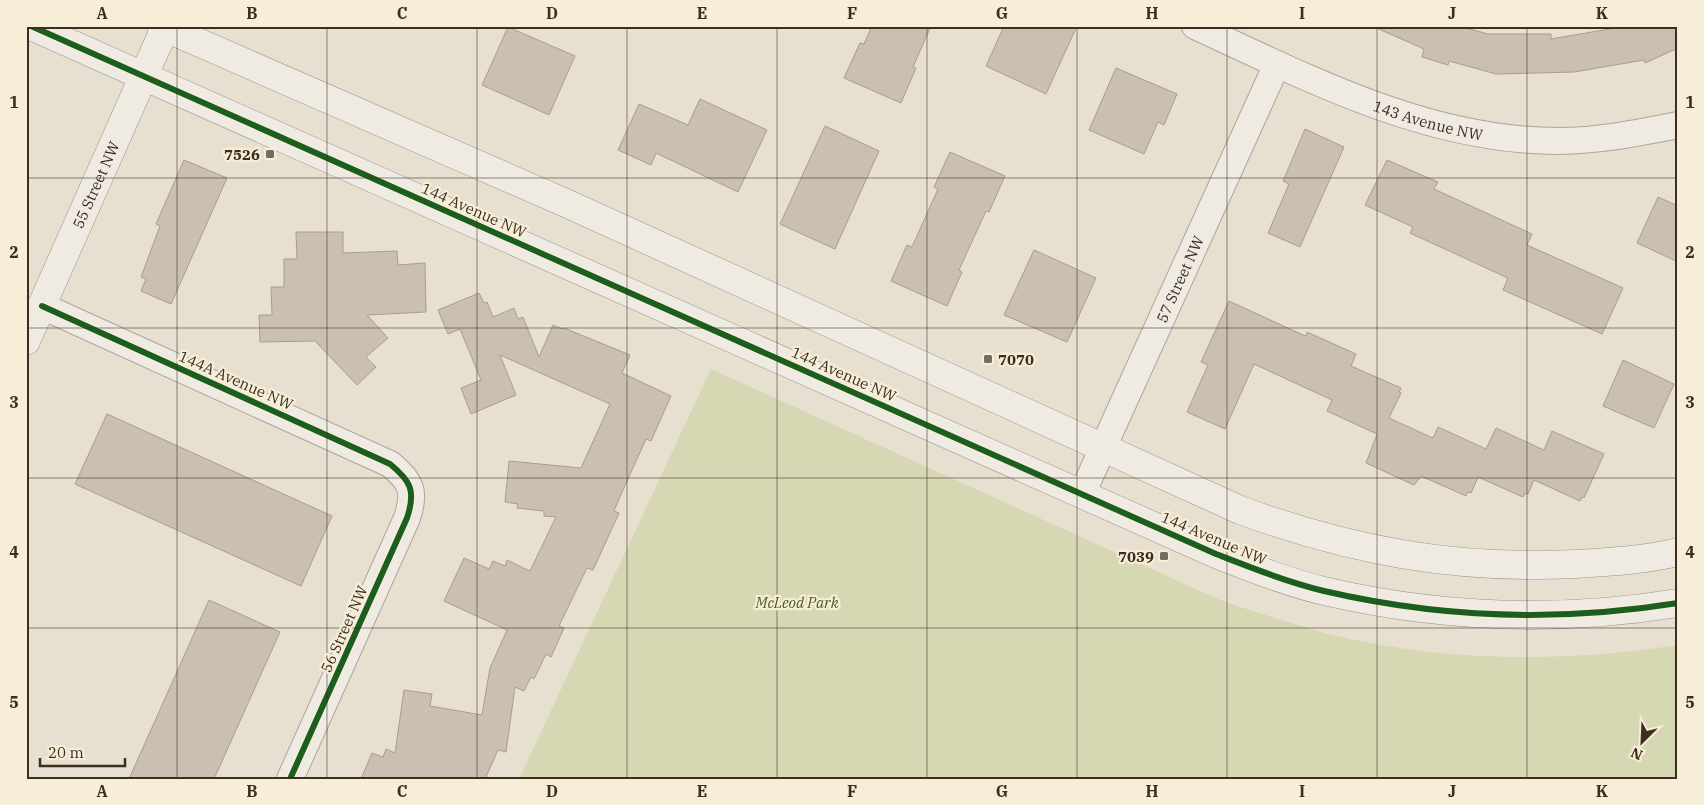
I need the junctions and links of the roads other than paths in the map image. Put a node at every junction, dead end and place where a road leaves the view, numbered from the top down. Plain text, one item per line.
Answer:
1 (31, 26) edge
2 (1195, 26) edge
3 (163, 27) edge
4 (1277, 64) junction
5 (144, 77) junction
6 (1678, 125) edge
7 (42, 306) junction
8 (26, 341) edge
9 (1103, 448) junction
10 (411, 488) joint
11 (1082, 494) junction
12 (1678, 552) edge
13 (1678, 603) edge
14 (290, 779) edge

1 - 5 street, 144 Avenue NW
2 - 4 street, 143 Avenue NW
3 - 5 street, 55 Street NW
3 - 9 street
4 - 6 street, 143 Avenue NW
4 - 9 street, 57 Street NW
5 - 7 street, 55 Street NW
5 - 11 street, 144 Avenue NW
7 - 8 street, 55 Street NW
7 - 10 street, 144A Avenue NW
9 - 11 street, 57 Street NW
9 - 12 street
10 - 14 street, 56 Street NW
11 - 13 street, 144 Avenue NW

